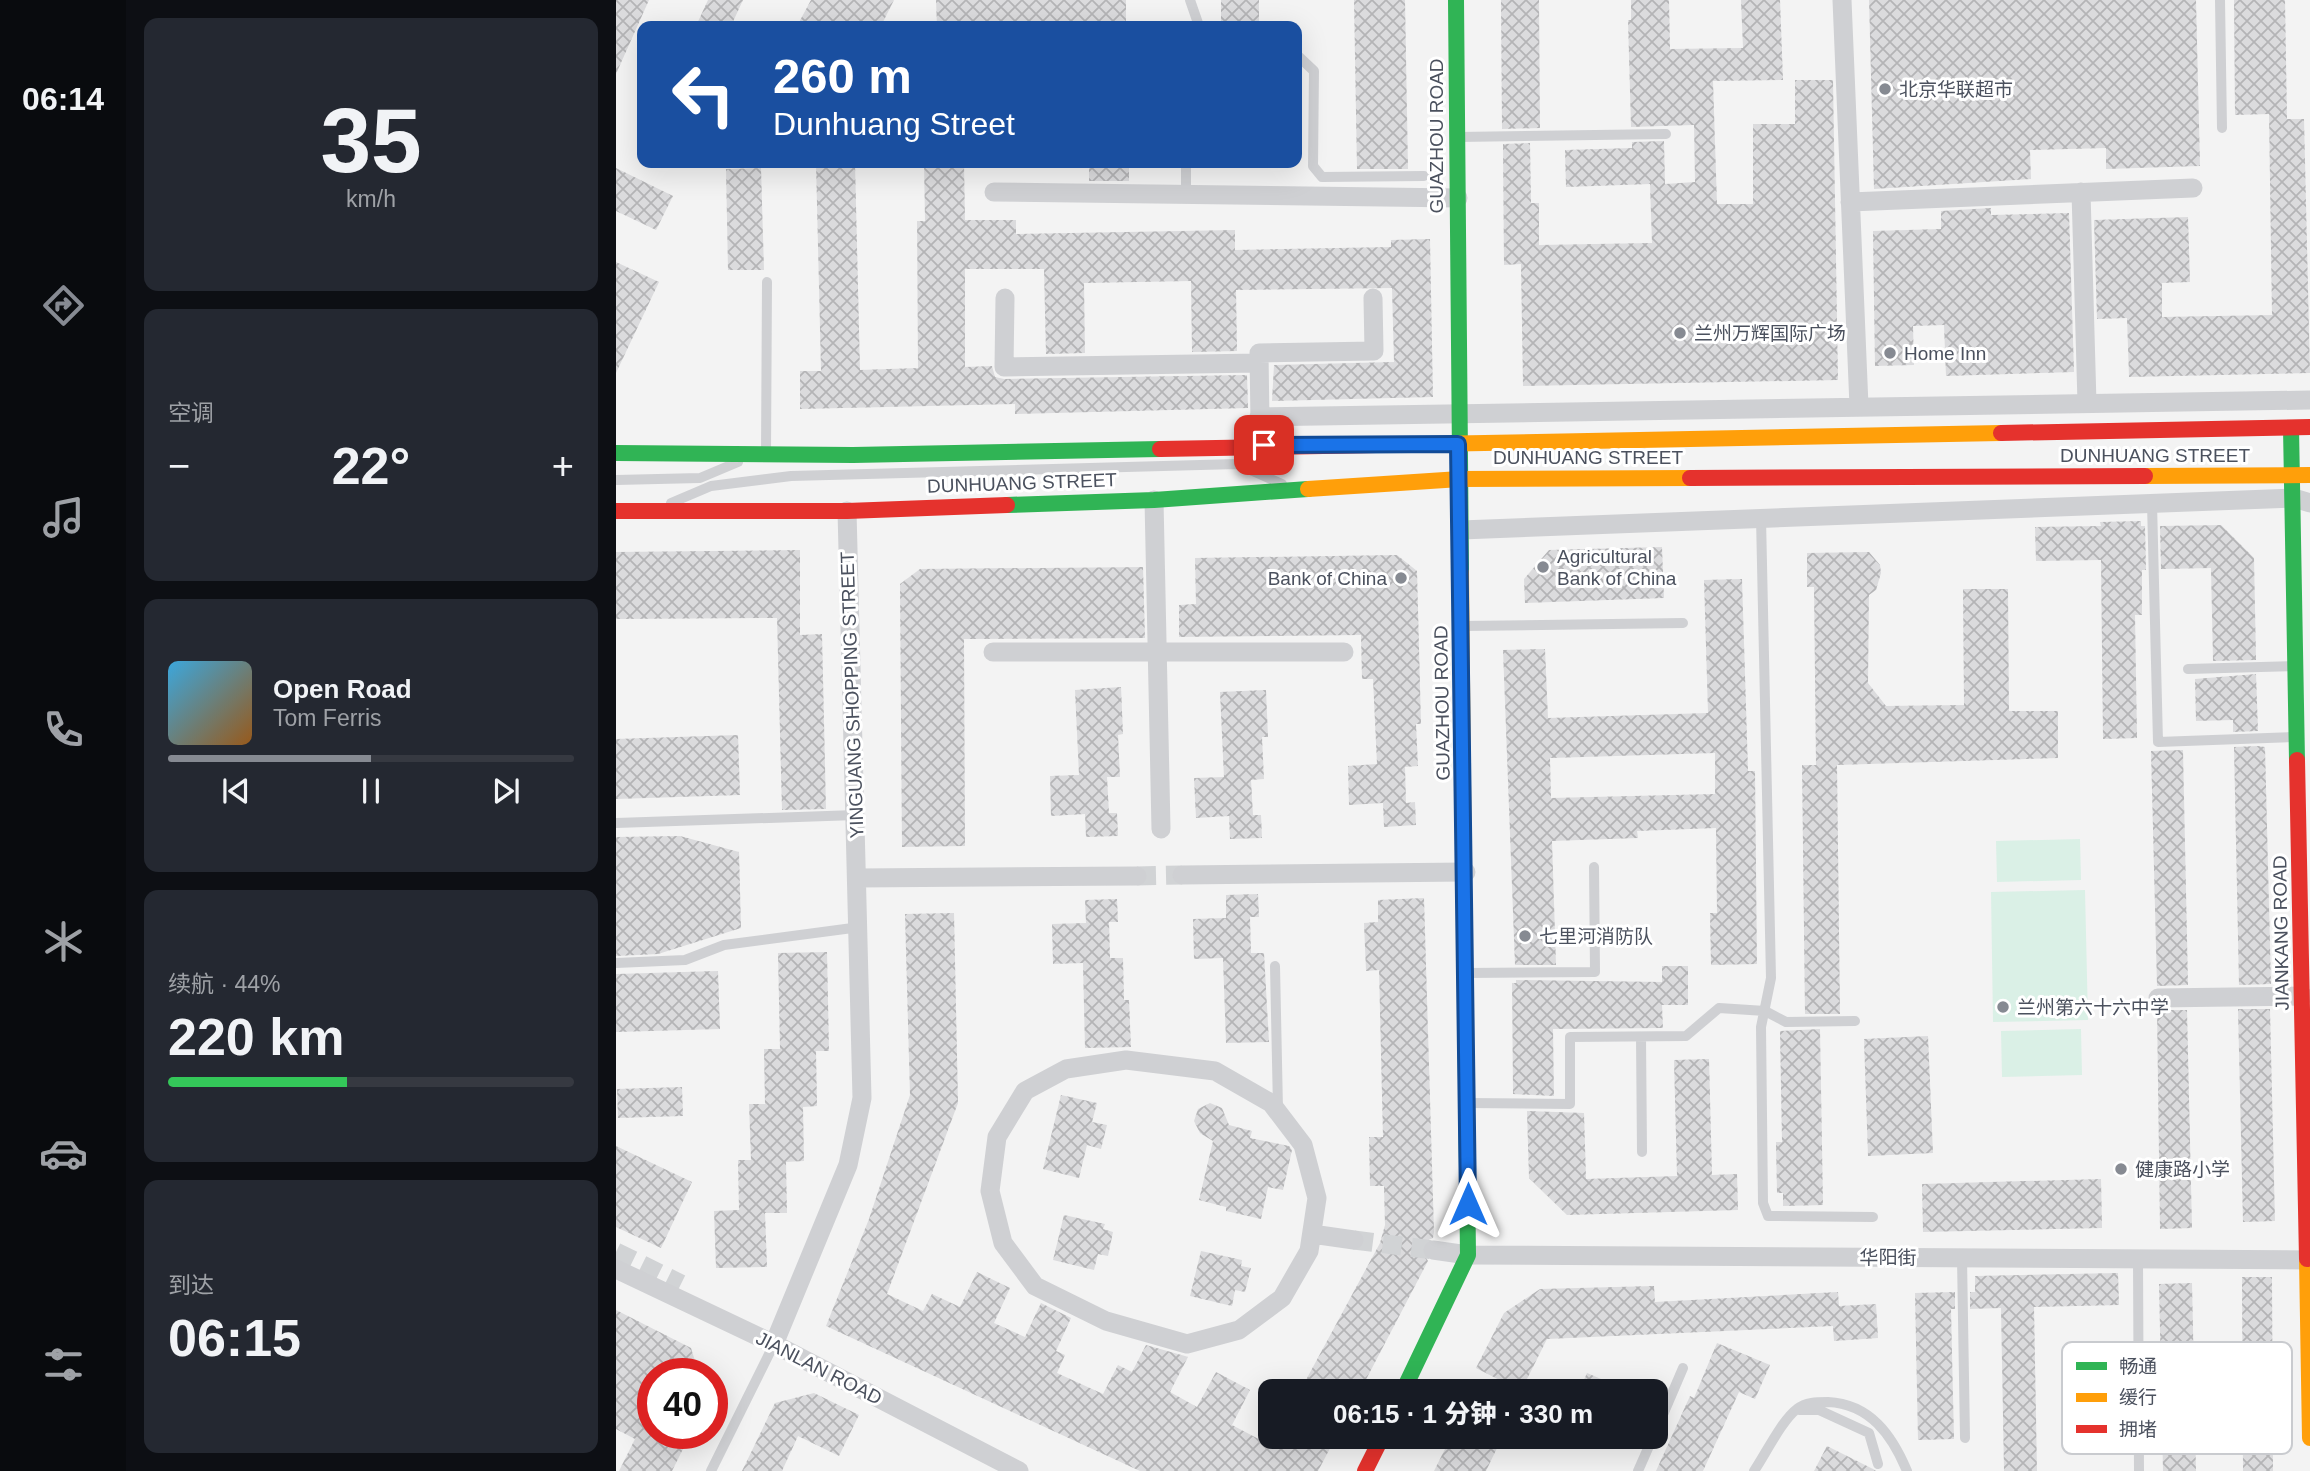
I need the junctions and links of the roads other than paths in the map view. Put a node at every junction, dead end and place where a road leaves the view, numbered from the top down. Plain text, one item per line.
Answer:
1 (1190, 0) edge
2 (1456, 0) edge
3 (1842, 0) edge
4 (2220, 0) edge
5 (1197, 21) edge
6 (1302, 60) edge
7 (2222, 128) dead end
8 (1666, 134) dead end
9 (1457, 137) junction
10 (1186, 168) edge
11 (1424, 176) dead end
12 (2193, 188) dead end
13 (994, 192) dead end
14 (2081, 192) junction
15 (1186, 194) junction
16 (1458, 198) junction
17 (1850, 202) junction
18 (767, 282) dead end
19 (1005, 298) dead end
20 (1373, 298) dead end
21 (1259, 363) junction
22 (2310, 400) edge
23 (2087, 403) junction
24 (1460, 412) junction
25 (1259, 417) junction
26 (1859, 421) junction
27 (2291, 428) junction
28 (2310, 428) edge
29 (1458, 444) junction
30 (1264, 445) junction
31 (616, 453) edge
32 (762, 454) junction
33 (2310, 463) edge
34 (2291, 475) junction
35 (2310, 475) edge
36 (1460, 479) junction
37 (616, 480) edge
38 (1296, 490) junction
39 (1154, 500) junction
40 (2302, 500) edge
41 (2152, 503) junction
42 (616, 511) edge
43 (651, 511) junction
44 (847, 511) junction
45 (1761, 519) junction
46 (1461, 530) junction
47 (1683, 623) dead end
48 (1462, 626) junction
49 (993, 652) dead end
50 (1157, 652) junction
51 (1345, 652) dead end
52 (2297, 666) junction
53 (2188, 668) dead end
54 (2298, 737) junction
55 (856, 815) junction
56 (616, 823) edge
57 (1161, 829) dead end
58 (1594, 867) dead end
59 (1466, 872) junction
60 (1182, 875) tunnel mouth
61 (1137, 876) tunnel mouth
62 (858, 878) junction
63 (860, 927) junction
64 (616, 963) edge
65 (1275, 966) dead end
66 (1466, 973) junction
67 (2303, 996) junction
68 (2158, 998) dead end
69 (1765, 1011) junction
70 (1855, 1021) dead end
71 (1641, 1037) junction
72 (1467, 1103) junction
73 (1279, 1113) junction
74 (1642, 1152) dead end
75 (1873, 1217) dead end
76 (1312, 1234) junction
77 (1354, 1240) tunnel mouth
78 (1433, 1250) tunnel mouth
79 (1468, 1255) junction
80 (1962, 1258) junction
81 (2138, 1259) junction
82 (2309, 1260) edge
83 (616, 1269) edge
84 (2138, 1342) edge
85 (774, 1344) junction
86 (1683, 1368) dead end
87 (1409, 1379) edge
88 (1668, 1403) edge
89 (1795, 1410) junction
90 (1965, 1438) dead end
91 (2310, 1438) edge
92 (1376, 1449) edge
93 (1648, 1449) edge
94 (1878, 1464) dead end
95 (711, 1471) edge
96 (1019, 1471) edge
97 (1365, 1471) edge
98 (1638, 1471) edge
99 (1754, 1471) edge
100 (1908, 1471) edge

1 - 5 lane
2 - 9 main road, GUAZHOU ROAD
3 - 17 street
4 - 7 lane
6 - 11 lane
8 - 9 lane
9 - 16 main road, GUAZHOU ROAD
10 - 15 lane
12 - 14 street
13 - 15 street
14 - 17 street
14 - 23 street
15 - 16 street
16 - 24 main road, GUAZHOU ROAD
17 - 26 street
18 - 32 lane
19 - 21 street
20 - 21 street
21 - 25 street
22 - 23 street
23 - 26 street
24 - 25 street
24 - 26 street
24 - 29 main road, GUAZHOU ROAD
25 - 30 street
26 - 27 main road, DUNHUANG STREET
26 - 29 main road, DUNHUANG STREET
27 - 28 main road, DUNHUANG STREET
27 - 34 main road, JIANKANG ROAD
29 - 30 main road, DUNHUANG STREET
29 - 36 main road, GUAZHOU ROAD
30 - 32 main road, DUNHUANG STREET
31 - 32 main road, DUNHUANG STREET
32 - 37 lane
33 - 34 lane
34 - 35 main road, DUNHUANG STREET
34 - 36 main road, DUNHUANG STREET
34 - 40 main road, JIANKANG ROAD
36 - 38 main road, DUNHUANG STREET
36 - 46 main road, GUAZHOU ROAD
38 - 39 main road, DUNHUANG STREET
38 - 43 lane
39 - 44 main road, DUNHUANG STREET
39 - 50 street
40 - 41 street
40 - 52 main road, JIANKANG ROAD
41 - 45 street
41 - 54 lane
42 - 43 main road, DUNHUANG STREET
43 - 44 main road, DUNHUANG STREET
44 - 55 street, YINGUANG SHOPPING STREET
45 - 46 street
45 - 69 lane
46 - 48 main road, GUAZHOU ROAD
47 - 48 lane
48 - 59 main road, GUAZHOU ROAD
49 - 50 street
50 - 51 street
50 - 57 street
52 - 53 lane
52 - 54 main road, JIANKANG ROAD
54 - 67 main road, JIANKANG ROAD
55 - 56 lane
55 - 62 street, YINGUANG SHOPPING STREET
58 - 66 lane
59 - 60 street
59 - 66 main road, GUAZHOU ROAD
61 - 62 street
62 - 63 street, YINGUANG SHOPPING STREET
63 - 64 lane
63 - 85 street, YINGUANG SHOPPING STREET
65 - 73 lane
66 - 72 main road, GUAZHOU ROAD
67 - 68 street
67 - 82 main road, JIANKANG ROAD
69 - 70 lane
69 - 71 lane
69 - 75 lane
71 - 72 lane
71 - 74 lane
72 - 79 main road, GUAZHOU ROAD
73 - 76 street
73 - 76 street
76 - 77 street
78 - 79 street, 华阳街
79 - 80 street, 华阳街
79 - 87 main road, GUAZHOU ROAD
80 - 81 street, 华阳街
80 - 90 lane
81 - 82 street, 华阳街
81 - 84 lane
82 - 91 main road, JIANKANG ROAD
83 - 85 street, JIANLAN ROAD
85 - 95 lane
85 - 96 street, JIANLAN ROAD
86 - 88 lane
89 - 94 lane
89 - 99 lane
89 - 100 lane
92 - 97 main road
93 - 98 lane

